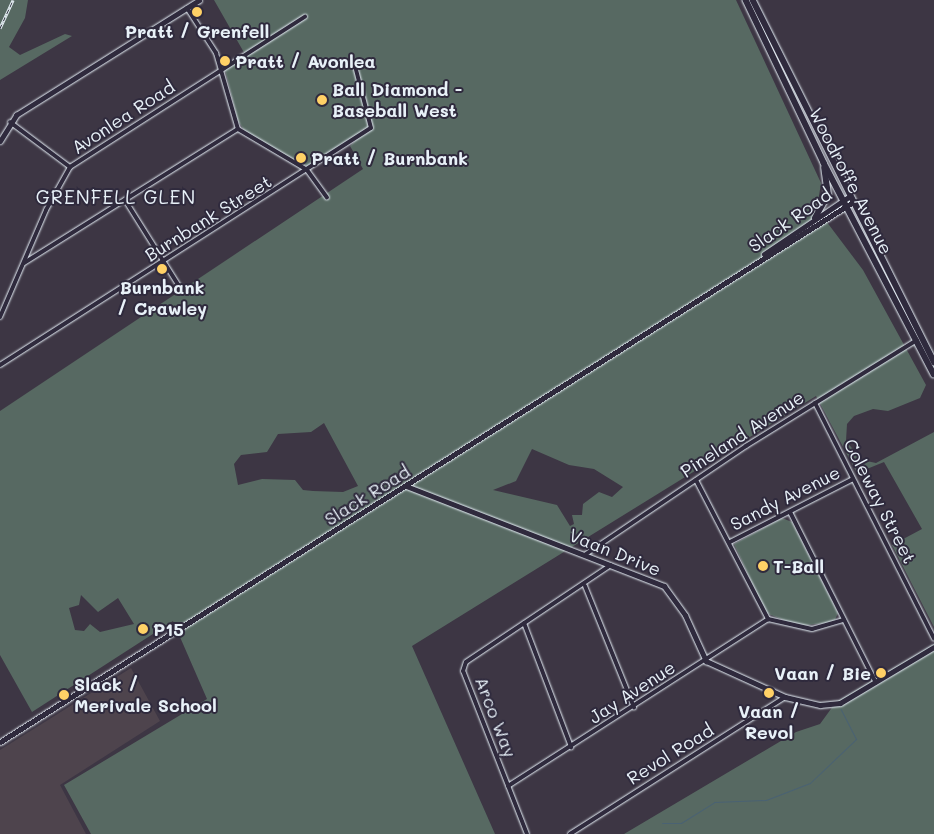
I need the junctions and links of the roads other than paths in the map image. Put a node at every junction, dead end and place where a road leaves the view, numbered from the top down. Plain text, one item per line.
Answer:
1 (199, 0) edge
2 (746, 0) edge
3 (752, 0) edge
4 (187, 8) junction
5 (305, 17) dead end
6 (354, 62) dead end
7 (223, 69) junction
8 (9, 122) junction
9 (238, 129) junction
10 (0, 141) edge
11 (824, 163) junction
12 (70, 167) junction
13 (307, 170) junction
14 (327, 198) dead end
15 (851, 199) junction
16 (125, 200) junction
17 (844, 203) junction
18 (815, 218) junction
19 (165, 261) junction
20 (24, 263) junction
21 (746, 268) junction
22 (179, 286) dead end
23 (0, 317) edge
24 (917, 340) junction
25 (934, 362) edge
26 (0, 365) edge
27 (934, 374) edge
28 (815, 403) junction
29 (853, 479) junction
30 (696, 480) junction
31 (406, 486) junction
32 (790, 512) junction
33 (730, 542) junction
34 (586, 554) junction
35 (611, 565) junction
36 (586, 586) junction
37 (768, 619) junction
38 (844, 620) junction
39 (524, 623) junction
40 (934, 638) edge
41 (934, 646) edge
42 (706, 662) junction
43 (876, 682) junction
44 (785, 697) junction
45 (634, 707) junction
46 (0, 742) edge
47 (571, 747) junction
48 (508, 786) junction
49 (527, 834) edge
50 (570, 834) edge

1 - 4 street
2 - 11 main road, Woodroffe Avenue
3 - 15 main road, Woodroffe Avenue
4 - 7 street
4 - 8 street
5 - 7 street, Avonlea Road
6 - 13 street, Burnbank Street
7 - 9 street
7 - 12 street, Avonlea Road
8 - 10 street
8 - 12 street
9 - 13 street
9 - 16 street
11 - 17 main road, Woodroffe Avenue
11 - 18 main road
12 - 20 street, Avonlea Road
13 - 14 street
13 - 19 street, Burnbank Street
15 - 17 street, Slack Road
15 - 25 main road, Woodroffe Avenue
16 - 19 street
16 - 20 street
17 - 18 street, Slack Road
17 - 21 street, Slack Road
17 - 24 main road, Woodroffe Avenue
18 - 21 street, Slack Road
19 - 22 street
19 - 26 street, Burnbank Street
20 - 23 street, Avonlea Road
21 - 31 street, Slack Road
24 - 27 main road, Woodroffe Avenue
24 - 28 street, Pineland Avenue
28 - 29 street, Coleway Street
28 - 30 street, Pineland Avenue
29 - 32 street, Sandy Avenue
29 - 40 street, Coleway Street
30 - 33 street
30 - 34 street, Pineland Avenue
31 - 34 street, Vaan Drive
31 - 46 street, Slack Road
32 - 33 street, Sandy Avenue
32 - 38 street
33 - 37 street
34 - 35 street, Vaan Drive
35 - 36 street, Arco Way
35 - 42 street, Vaan Drive
36 - 39 street, Arco Way
36 - 45 street
37 - 38 street
37 - 42 street, Jay Avenue
38 - 43 street
39 - 47 street
39 - 48 street, Arco Way
41 - 43 street
42 - 44 street
42 - 45 street, Jay Avenue
43 - 44 street
44 - 50 street, Revol Road
45 - 47 street, Jay Avenue
47 - 48 street, Jay Avenue
48 - 49 street, Arco Way

